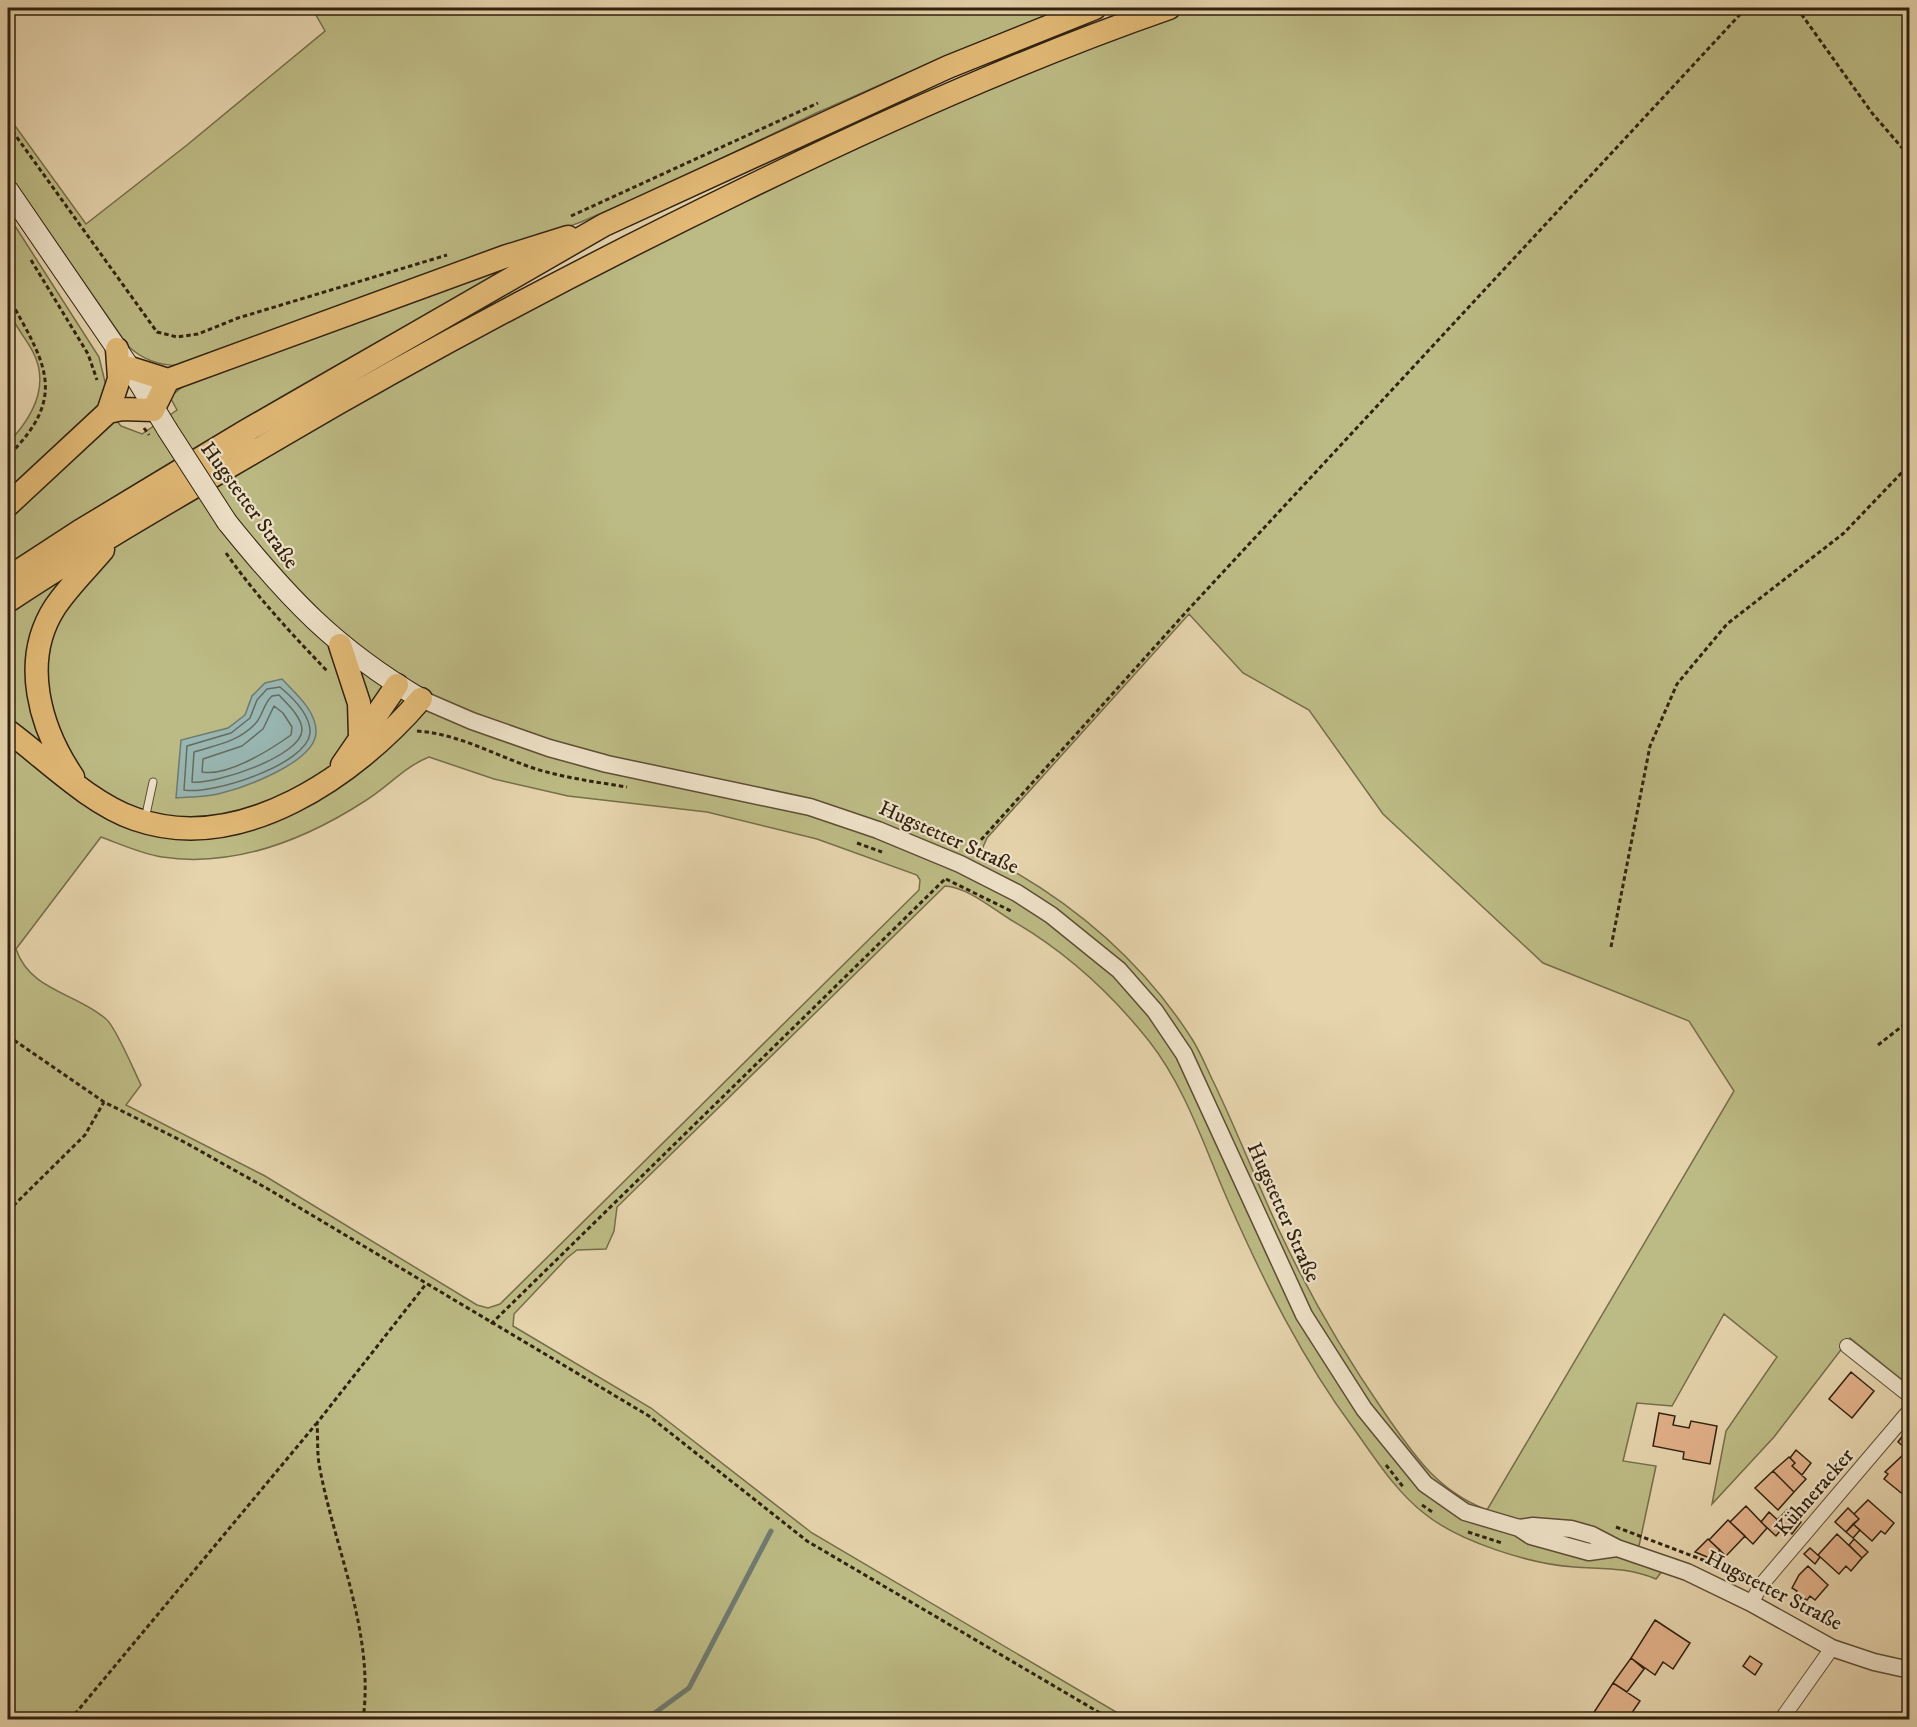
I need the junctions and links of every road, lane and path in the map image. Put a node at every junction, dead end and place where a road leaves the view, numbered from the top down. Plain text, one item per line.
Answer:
1 (1095, 8) edge
2 (1169, 8) edge
3 (1746, 8) edge
4 (1797, 8) edge
5 (822, 101) dead end
6 (8, 125) edge
7 (1910, 157) edge
8 (8, 190) edge
9 (570, 217) dead end
10 (604, 225) junction
11 (448, 255) dead end
12 (29, 256) dead end
13 (8, 296) edge
14 (117, 349) junction
15 (130, 368) junction
16 (168, 380) junction
17 (114, 407) junction
18 (156, 422) junction
19 (8, 456) edge
20 (1910, 464) edge
21 (8, 505) edge
22 (115, 534) junction
23 (8, 578) edge
24 (8, 600) edge
25 (340, 645) junction
26 (397, 684) junction
27 (421, 699) junction
28 (8, 731) edge
29 (360, 736) junction
30 (338, 772) junction
31 (153, 782) dead end
32 (79, 785) junction
33 (145, 822) junction
34 (960, 864) junction
35 (1611, 947) dead end
36 (1910, 1020) edge
37 (8, 1036) edge
38 (1878, 1045) dead end
39 (104, 1102) junction
40 (8, 1211) edge
41 (426, 1284) junction
42 (491, 1324) junction
43 (1847, 1346) dead end
44 (1910, 1396) edge
45 (1910, 1410) edge
46 (317, 1423) junction
47 (1751, 1603) junction
48 (1832, 1648) junction
49 (1910, 1670) edge
50 (70, 1719) edge
51 (363, 1719) edge
52 (1112, 1719) edge
53 (1781, 1719) edge

1 - 10 highway
2 - 22 highway
3 - 34 path
4 - 7 path
5 - 9 path
6 - 11 path
8 - 14 main road, Hugstetter Straße
10 - 16 highway
10 - 23 highway
12 - 17 path
13 - 19 path
14 - 15 main road, Hugstetter Straße
14 - 17 highway
15 - 16 highway
15 - 18 main road, Hugstetter Straße
16 - 18 highway
17 - 18 highway
17 - 18 path
17 - 21 highway
18 - 25 main road, Hugstetter Straße, bridge
20 - 35 path
22 - 24 highway
22 - 32 highway
25 - 26 main road, Hugstetter Straße
25 - 29 highway
26 - 27 main road, Hugstetter Straße
26 - 29 highway
27 - 30 highway
27 - 34 street, Hugstetter Straße
28 - 32 highway
29 - 30 highway
30 - 33 highway
31 - 33 lane
32 - 33 highway
34 - 42 path
34 - 47 street, Hugstetter Straße
36 - 38 path
37 - 39 path
39 - 40 path
39 - 41 path
41 - 42 path
41 - 46 path
42 - 52 path
43 - 44 street
45 - 47 street, Kühneracker
46 - 50 path
46 - 51 path
47 - 48 street, Hugstetter Straße
48 - 49 street, Hugstetter Straße
48 - 53 street

